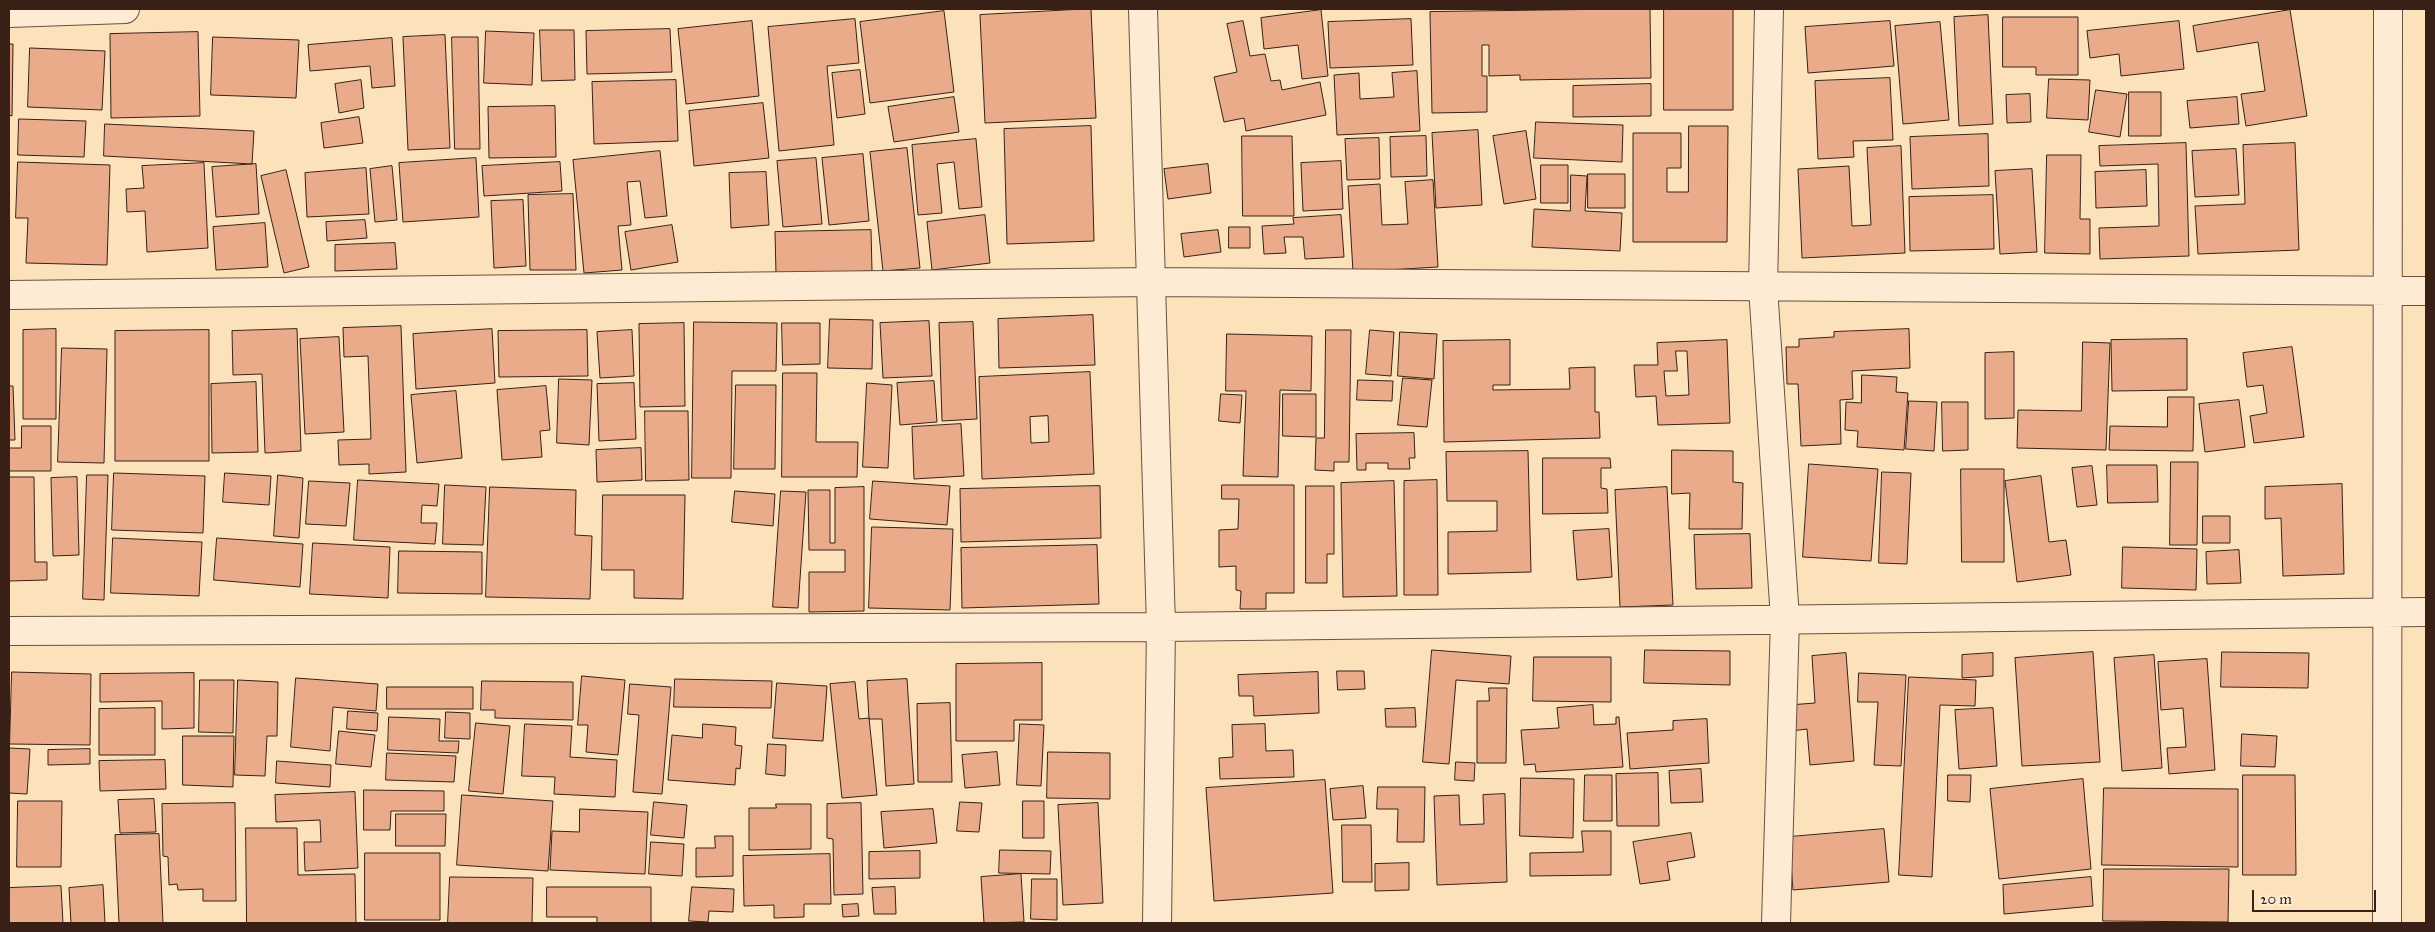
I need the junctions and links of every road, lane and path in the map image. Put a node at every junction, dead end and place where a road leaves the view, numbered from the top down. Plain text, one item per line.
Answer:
1 (125, 9) edge
2 (1144, 9) edge
3 (1769, 9) edge
4 (2388, 9) edge
5 (9, 12) edge
6 (1152, 282) junction
7 (1763, 287) junction
8 (2388, 290) junction
9 (2426, 291) edge
10 (9, 295) edge
11 (2388, 612) junction
12 (2426, 612) edge
13 (1785, 619) junction
14 (1160, 627) junction
15 (9, 631) edge
16 (1157, 923) edge
17 (1776, 923) edge
18 (2387, 923) edge

1 - 5 street
2 - 6 street
3 - 7 street
4 - 8 street
6 - 7 street
6 - 10 street
6 - 14 street
7 - 8 street
7 - 13 street
8 - 9 street
8 - 11 street
11 - 12 street
11 - 13 street
11 - 18 street
13 - 14 street
13 - 17 street
14 - 15 street
14 - 16 street

